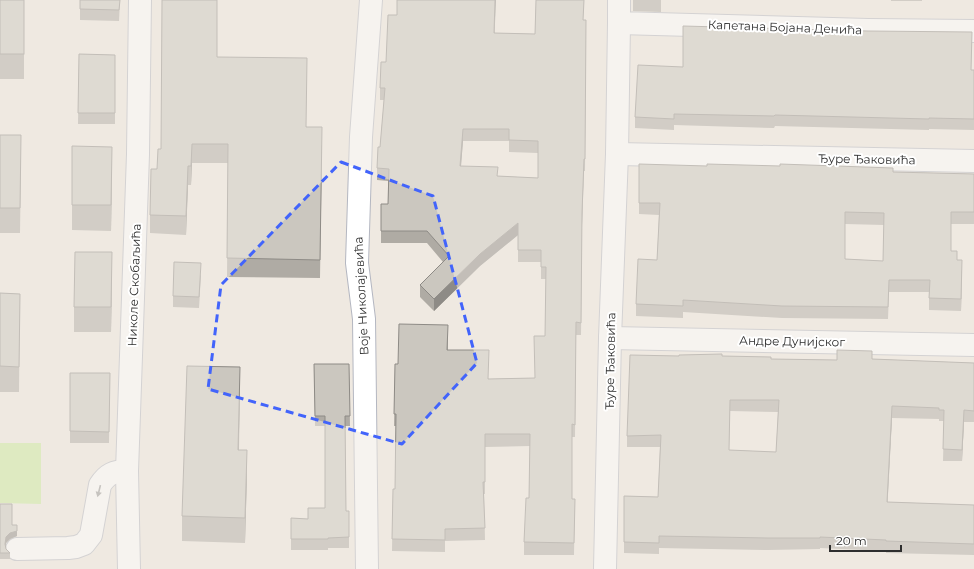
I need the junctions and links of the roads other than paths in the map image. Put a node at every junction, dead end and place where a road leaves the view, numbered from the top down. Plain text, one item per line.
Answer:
1 (140, 0) edge
2 (371, 0) edge
3 (619, 0) edge
4 (619, 23) junction
5 (974, 31) edge
6 (617, 154) junction
7 (974, 161) edge
8 (610, 338) junction
9 (974, 345) edge
10 (127, 471) junction
11 (17, 549) dead end
12 (129, 569) edge
13 (367, 569) edge
14 (605, 569) edge

1 - 10 street, Николе Скобаљића
2 - 13 street, Воје Николајевића
3 - 4 street
4 - 5 street, Капетана Бојана Денића
4 - 6 street, Ђуре Ђаковића
6 - 7 street, Ђуре Ђаковића
6 - 8 street, Ђуре Ђаковића
8 - 9 street, Андре Дунијског
8 - 14 street, Ђуре Ђаковића
10 -> 11 street
10 - 12 street, Николе Скобаљића

